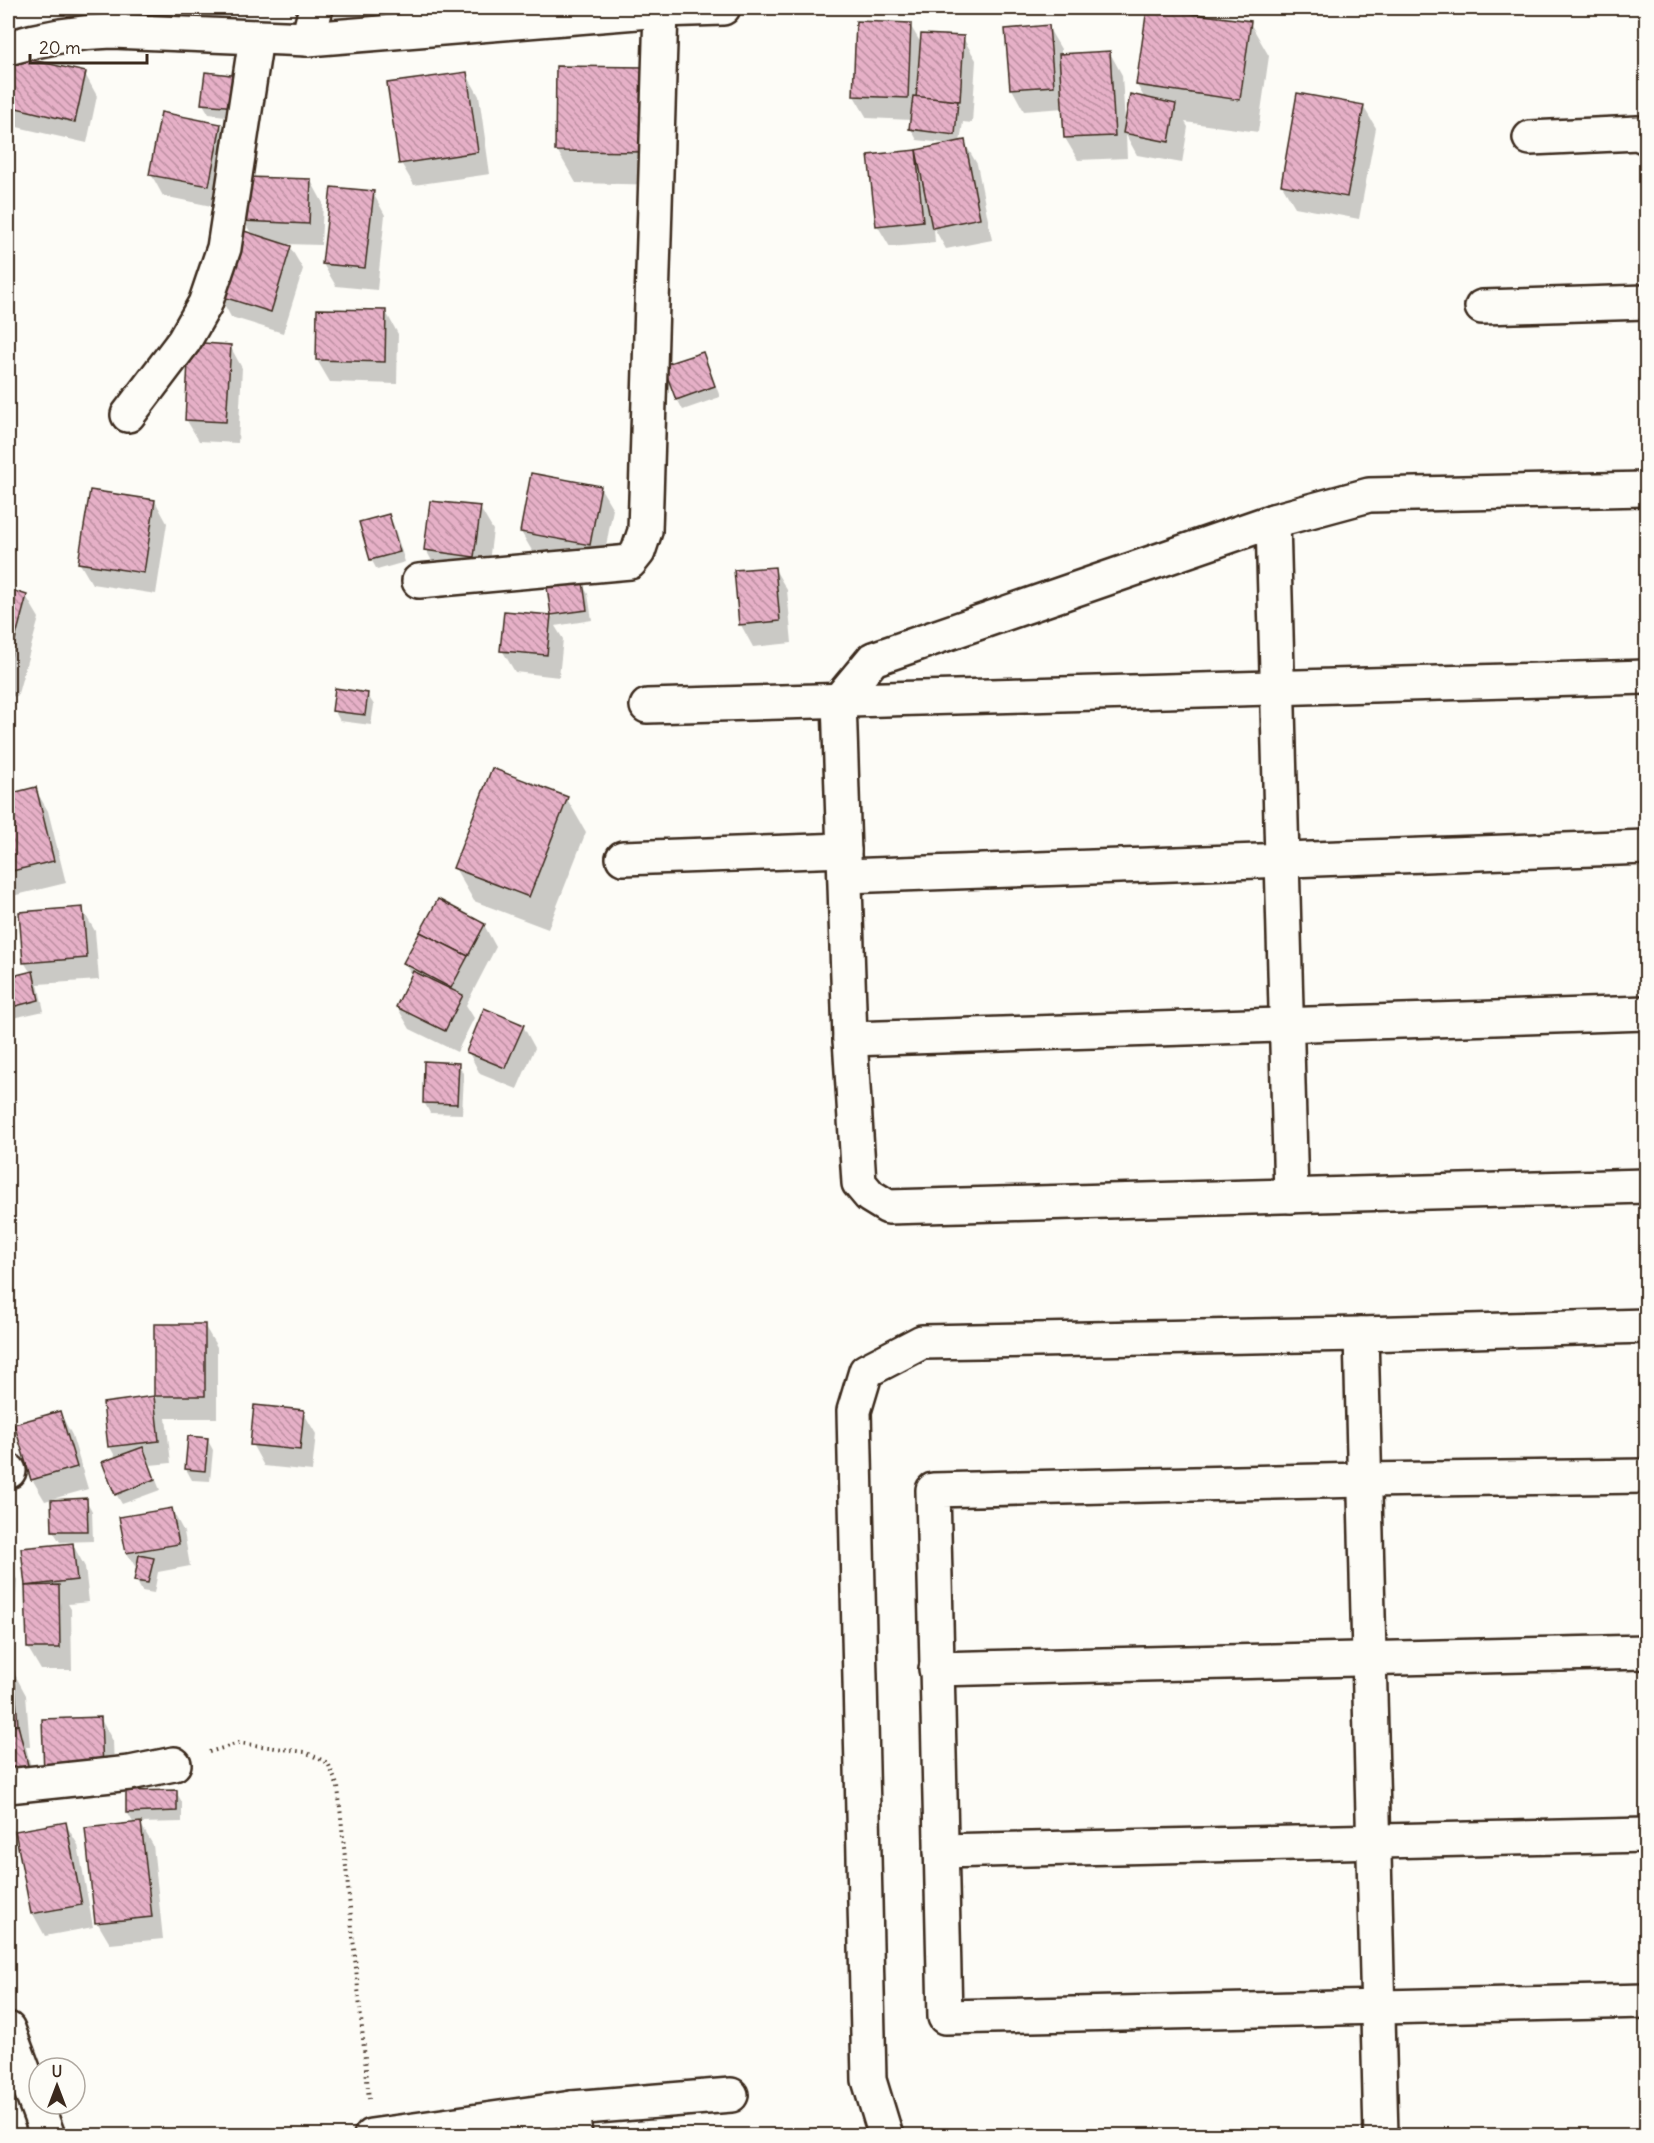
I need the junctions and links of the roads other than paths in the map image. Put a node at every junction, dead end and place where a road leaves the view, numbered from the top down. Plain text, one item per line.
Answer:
1 (316, 8) edge
2 (723, 8) edge
3 (662, 10) junction
4 (256, 38) junction
5 (308, 39) junction
6 (8, 48) edge
7 (1647, 137) edge
8 (1530, 138) dead end
9 (1647, 302) edge
10 (1482, 307) dead end
11 (128, 415) dead end
12 (1647, 489) edge
13 (1274, 521) junction
14 (419, 581) dead end
15 (1647, 677) edge
16 (1278, 688) junction
17 (839, 700) junction
18 (647, 706) dead end
19 (1647, 847) edge
20 (623, 858) dead end
21 (1282, 860) junction
22 (844, 863) junction
23 (1647, 1013) edge
24 (1287, 1024) junction
25 (850, 1039) junction
26 (1647, 1186) edge
27 (1291, 1196) junction
28 (1647, 1326) edge
29 (1361, 1334) junction
30 (1647, 1476) edge
31 (1365, 1480) junction
32 (1647, 1652) edge
33 (1369, 1659) junction
34 (936, 1669) junction
35 (174, 1764) road end
36 (8, 1786) edge
37 (1647, 1835) edge
38 (1373, 1841) junction
39 (941, 1851) junction
40 (1647, 2001) edge
41 (1378, 2007) junction
42 (8, 2029) edge
43 (731, 2095) dead end
44 (574, 2122) edge
45 (372, 2135) edge
46 (48, 2136) edge
47 (886, 2136) edge
48 (1381, 2136) edge

1 - 5 street
2 - 3 street
3 - 5 street
3 - 14 street
4 - 5 street
4 - 6 street
4 - 11 street
7 - 8 street
9 - 10 street
12 - 13 street
13 - 16 street
13 - 17 street
15 - 16 street
16 - 17 street
16 - 21 street
17 - 18 street
17 - 22 street
19 - 21 street
20 - 22 street
21 - 22 street
21 - 24 street
22 - 25 street
23 - 24 street
24 - 25 street
24 - 27 street
25 - 27 street
26 - 27 street
28 - 29 street
29 - 31 street
29 - 47 street
30 - 31 street
31 - 33 street
31 - 34 street
32 - 33 street
33 - 34 street
33 - 38 street
34 - 39 street
35 - 36 street
37 - 38 street
38 - 39 street
38 - 41 street
39 - 41 street
40 - 41 street
41 - 48 street
42 - 46 street
43 - 44 street
44 - 45 street

